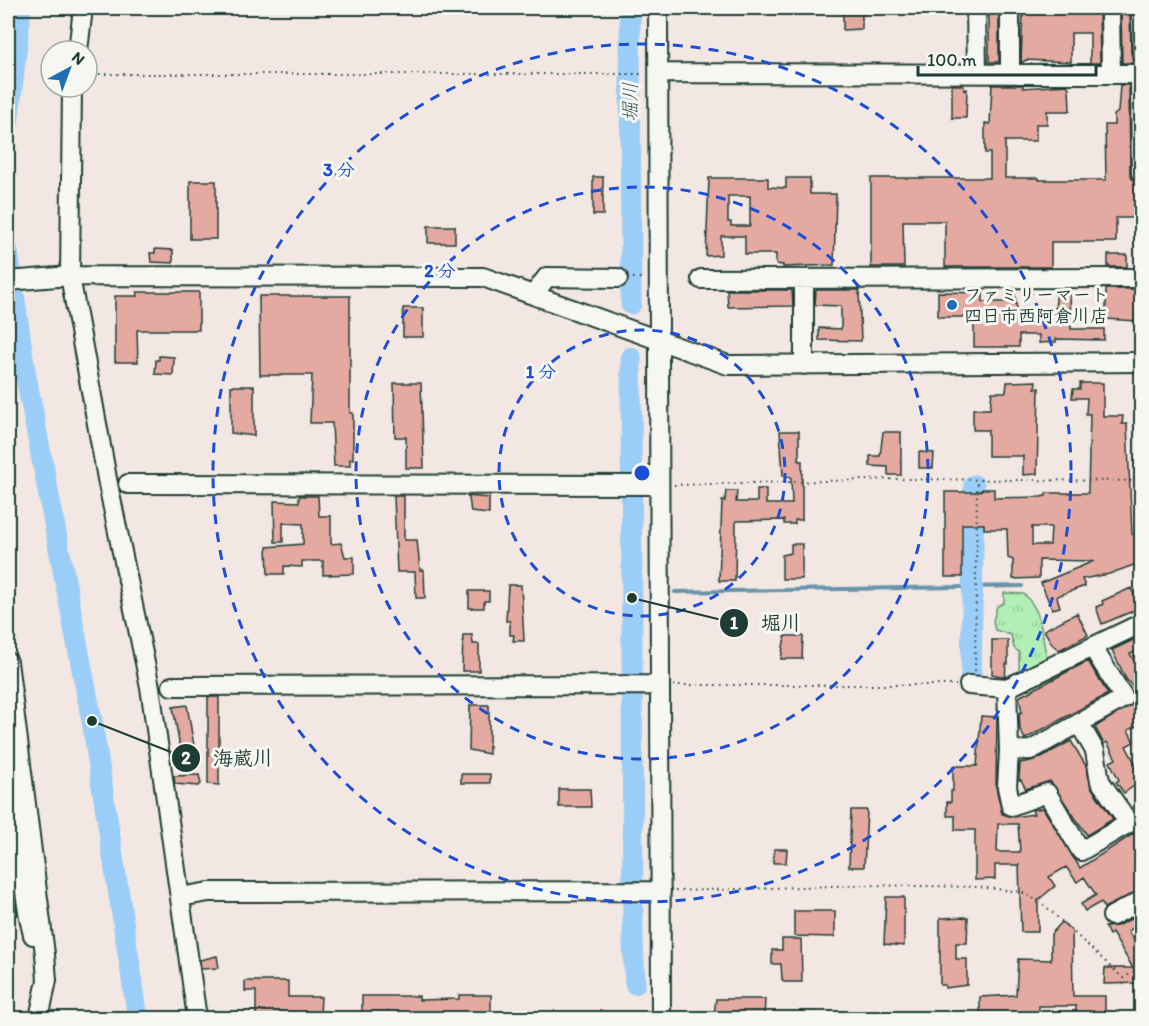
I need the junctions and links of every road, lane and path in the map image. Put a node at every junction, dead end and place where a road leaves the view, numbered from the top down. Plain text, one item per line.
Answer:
1 (83, 8) edge
2 (658, 8) edge
3 (976, 8) edge
4 (1010, 8) edge
5 (1110, 8) edge
6 (1141, 8) edge
7 (79, 39) edge
8 (1142, 53) edge
9 (977, 73) junction
10 (99, 74) edge
11 (654, 74) junction
12 (1011, 74) junction
13 (1111, 74) junction
14 (1141, 74) edge
15 (72, 99) edge
16 (1142, 173) edge
17 (70, 276) junction
18 (618, 278) dead end
19 (1142, 278) edge
20 (701, 279) dead end
21 (804, 280) junction
22 (8, 281) edge
23 (534, 294) junction
24 (660, 340) junction
25 (1142, 362) edge
26 (804, 365) junction
27 (1142, 481) edge
28 (977, 482) dead end
29 (128, 484) dead end
30 (653, 484) junction
31 (1142, 623) edge
32 (1093, 648) junction
33 (8, 662) edge
34 (972, 682) junction
35 (653, 685) junction
36 (172, 686) dead end
37 (1007, 688) junction
38 (1079, 723) junction
39 (1009, 751) junction
40 (8, 793) edge
41 (653, 892) junction
42 (180, 897) junction
43 (1142, 900) edge
44 (1112, 916) dead end
45 (45, 954) junction
46 (1142, 968) edge
47 (39, 1018) edge
48 (197, 1018) edge
49 (661, 1018) edge

1 - 7 street
2 - 11 street
3 - 9 street
4 - 12 street
5 - 13 street
6 - 8 street
9 - 11 street
9 - 12 street
10 - 11 path
11 - 24 street
12 - 13 street
13 - 14 street
14 - 16 street
15 - 17 street
17 - 22 street
17 - 23 street
17 - 42 street
18 - 23 street
19 - 21 street
20 - 21 street
21 - 26 street
23 - 24 street
24 - 26 street
24 - 30 street
25 - 26 street
27 - 30 path
28 - 34 path
29 - 30 street
30 - 35 street
31 - 32 street
32 - 37 street
32 - 38 street
33 - 45 street
34 - 35 path
34 - 37 street
35 - 36 street
35 - 41 street
37 - 39 street
38 - 39 street
38 - 39 street
40 - 45 street
41 - 42 street
41 - 46 path
41 - 49 street
42 - 48 street
43 - 44 street
45 - 47 street

